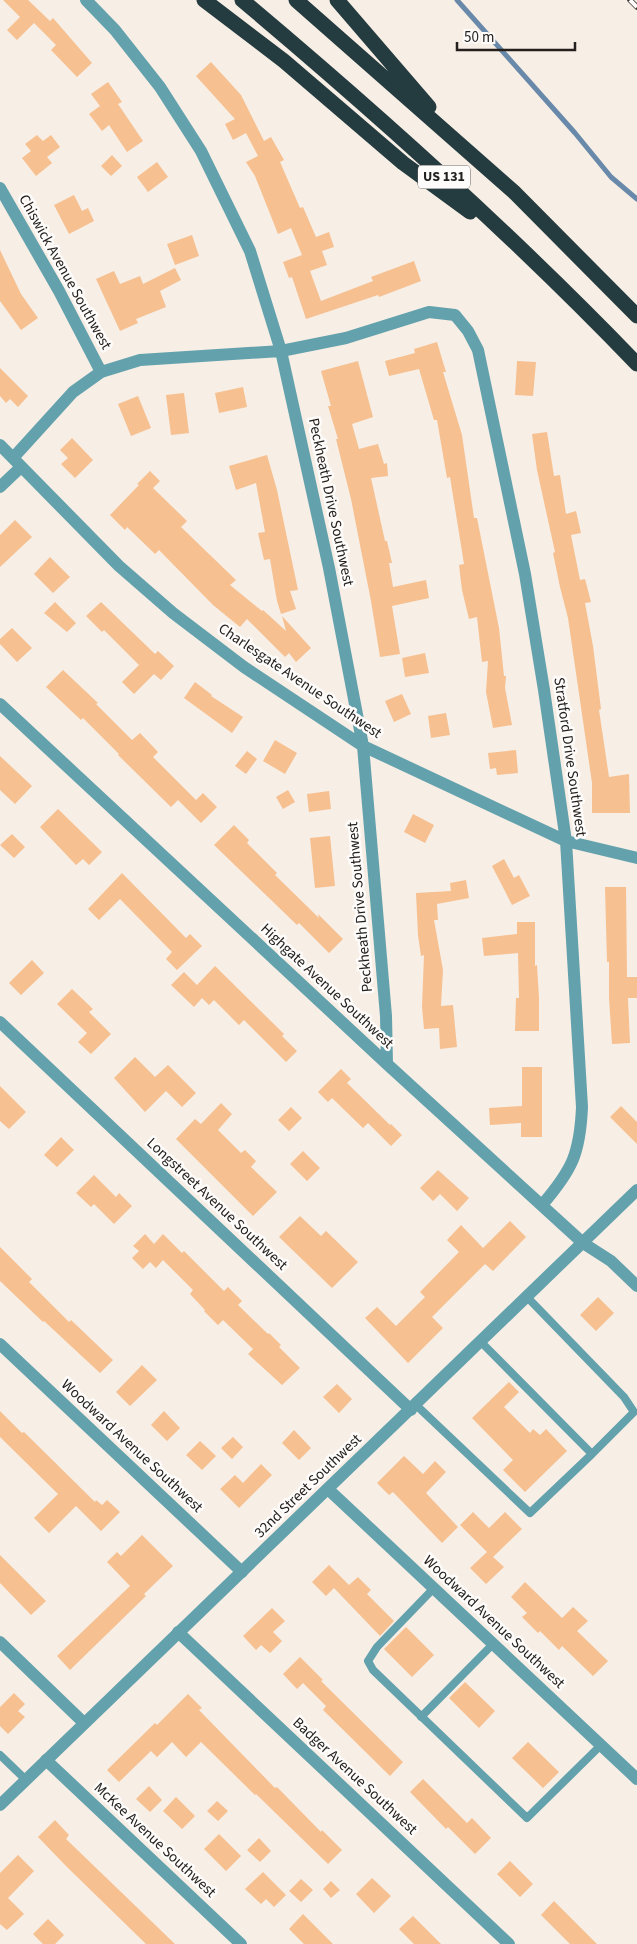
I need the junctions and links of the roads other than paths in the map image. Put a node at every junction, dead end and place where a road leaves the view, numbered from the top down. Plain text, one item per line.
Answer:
1 (86, 0) edge
2 (204, 0) edge
3 (242, 0) edge
4 (296, 0) edge
5 (337, 0) edge
6 (471, 155) junction
7 (0, 188) edge
8 (518, 247) junction
9 (637, 316) edge
10 (281, 351) junction
11 (637, 364) edge
12 (101, 372) junction
13 (0, 444) edge
14 (17, 462) junction
15 (0, 487) edge
16 (0, 704) edge
17 (363, 746) junction
18 (566, 841) junction
19 (637, 858) edge
20 (0, 1022) edge
21 (387, 1064) junction
22 (637, 1190) edge
23 (542, 1205) junction
24 (583, 1243) junction
25 (637, 1286) edge
26 (527, 1297) junction
27 (481, 1342) junction
28 (0, 1344) edge
29 (413, 1408) junction
30 (592, 1454) junction
31 (328, 1489) junction
32 (242, 1572) junction
33 (434, 1588) junction
34 (178, 1632) junction
35 (0, 1642) edge
36 (493, 1644) junction
37 (421, 1717) junction
38 (84, 1723) junction
39 (600, 1745) junction
40 (0, 1754) edge
41 (46, 1760) junction
42 (637, 1779) edge
43 (26, 1780) junction
44 (0, 1805) edge
45 (242, 1944) edge
46 (509, 1944) edge

1 - 10 street, Peckheath Drive Southwest
2 - 8 highway
3 - 8 highway, US 131
4 - 6 highway, US 131
5 - 6 highway
6 - 9 highway, US 131
7 - 12 street, Chiswick Avenue Southwest
8 - 11 highway, US 131
10 - 12 street
10 - 17 street, Peckheath Drive Southwest
10 - 18 street, Stratford Drive Southwest
12 - 14 street
13 - 14 street, Charlesgate Avenue Southwest
14 - 15 street
14 - 17 street, Charlesgate Avenue Southwest
16 - 21 street, Highgate Avenue Southwest
17 - 18 street, Charlesgate Avenue Southwest
17 - 21 street, Peckheath Drive Southwest
18 - 19 street, Charlesgate Avenue Southwest
18 - 23 street, Stratford Drive Southwest
20 - 29 street, Longstreet Avenue Southwest
21 - 23 street, Highgate Avenue Southwest
22 - 24 street, 32nd Street Southwest
23 - 24 street, Highgate Avenue Southwest
24 - 25 street, Highgate Avenue Southwest
24 - 26 street, 32nd Street Southwest
26 - 27 street, 32nd Street Southwest
26 - 30 lane
27 - 29 street, 32nd Street Southwest
27 - 30 lane
28 - 32 street, Woodward Avenue Southwest
29 - 30 lane
29 - 31 street, 32nd Street Southwest
31 - 32 street, 32nd Street Southwest
31 - 33 street, Woodward Avenue Southwest
32 - 34 street, 32nd Street Southwest
33 - 36 street, Woodward Avenue Southwest
33 - 37 lane
34 - 38 street, 32nd Street Southwest
34 - 46 street, Badger Avenue Southwest
35 - 38 street
36 - 37 lane
36 - 39 street, Woodward Avenue Southwest
37 - 39 lane
38 - 41 street, 32nd Street Southwest
39 - 42 street, Woodward Avenue Southwest
40 - 43 lane
41 - 43 street, 32nd Street Southwest
41 - 45 street, McKee Avenue Southwest
43 - 44 street, 32nd Street Southwest

